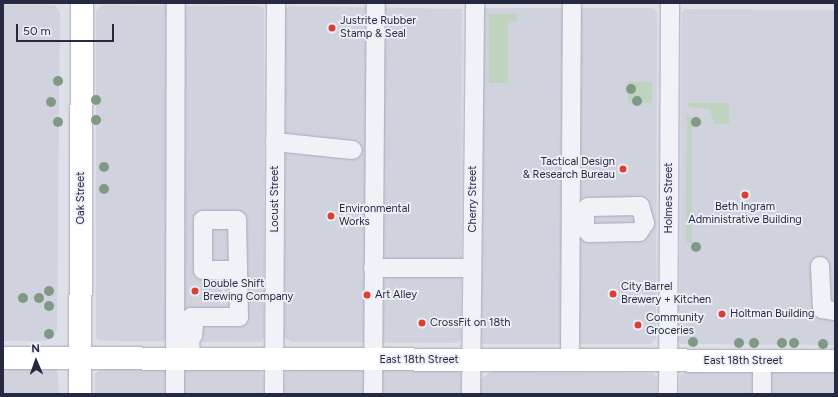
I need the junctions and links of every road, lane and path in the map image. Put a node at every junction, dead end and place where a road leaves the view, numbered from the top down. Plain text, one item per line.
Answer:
1 (82, 3) edge
2 (176, 3) edge
3 (276, 3) edge
4 (376, 3) edge
5 (475, 3) edge
6 (572, 3) edge
7 (581, 3) edge
8 (670, 3) edge
9 (582, 66) dead end
10 (275, 142) junction
11 (353, 150) dead end
12 (645, 224) dead end
13 (669, 224) junction
14 (820, 266) dead end
15 (373, 268) junction
16 (472, 268) junction
17 (238, 270) dead end
18 (835, 311) edge
19 (3, 358) edge
20 (80, 358) junction
21 (183, 359) junction
22 (274, 359) junction
23 (373, 359) junction
24 (471, 360) junction
25 (570, 360) junction
26 (668, 360) junction
27 (762, 361) junction
28 (835, 361) edge
29 (80, 394) edge
30 (175, 394) edge
31 (274, 394) edge
32 (373, 394) edge
33 (471, 394) edge
34 (668, 394) edge
35 (762, 394) edge

1 - 20 main road, Oak Street
2 - 21 street
3 - 10 street, Locust Street
4 - 15 street
5 - 16 street, Cherry Street
6 - 25 street
7 - 9 street
8 - 13 street, Holmes Street
10 - 11 street
10 - 22 street, Locust Street
12 - 13 street
13 - 26 street, Holmes Street
14 - 18 street
15 - 16 street
15 - 23 street
16 - 24 street, Cherry Street
17 - 21 street
19 - 20 main road, East 18th Street
20 - 21 main road, East 18th Street
20 - 29 main road, Oak Street
21 - 22 main road, East 18th Street
21 - 30 street
22 - 23 main road, East 18th Street
22 - 31 street, Locust Street
23 - 24 main road, East 18th Street
23 - 32 street
24 - 25 main road, East 18th Street
24 - 33 street, Cherry Street
25 - 26 main road, East 18th Street
26 - 27 main road, East 18th Street
26 - 34 street, Holmes Street
27 - 28 main road, East 18th Street
27 - 35 street

